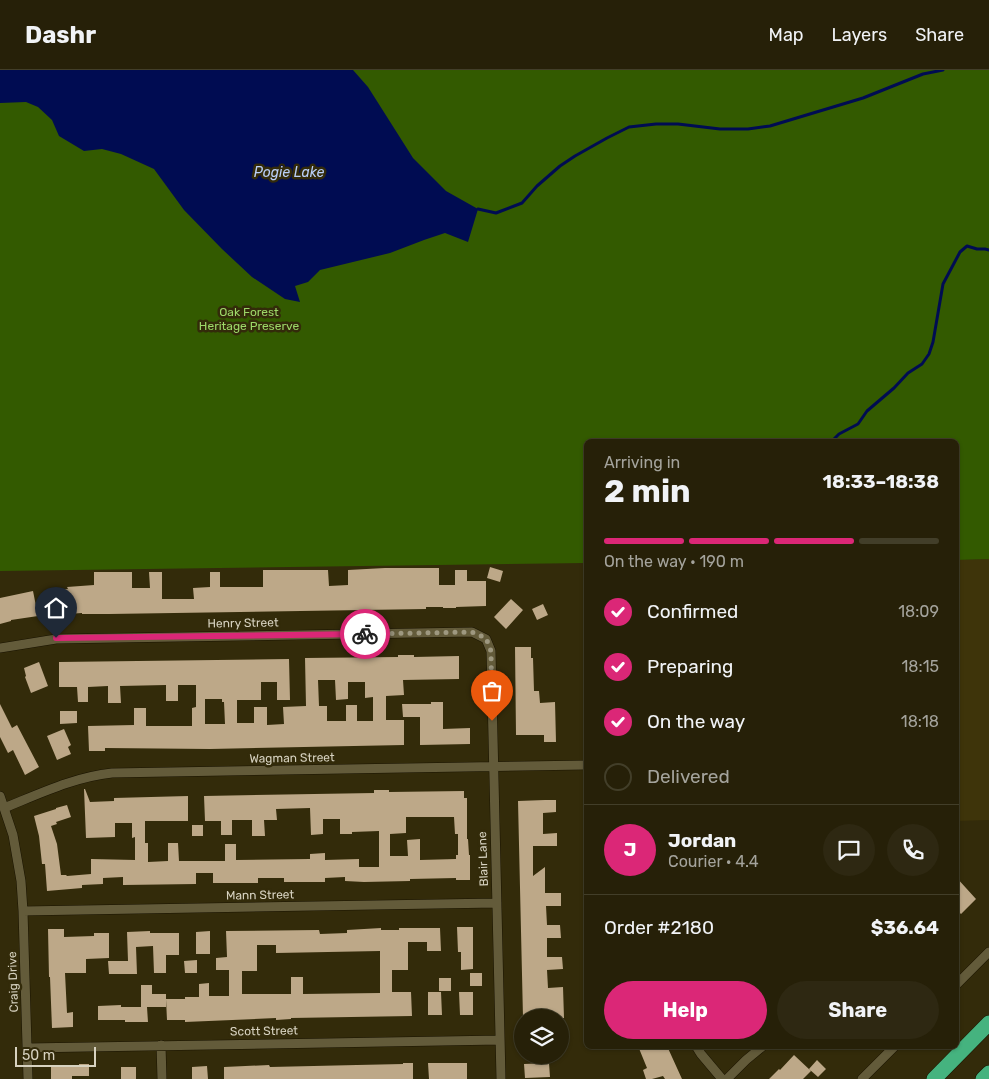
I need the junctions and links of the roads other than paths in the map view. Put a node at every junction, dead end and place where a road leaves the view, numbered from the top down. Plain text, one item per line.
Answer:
1 (486, 638) joint
2 (0, 648) edge
3 (584, 765) edge
4 (493, 767) junction
5 (0, 796) edge
6 (4, 808) junction
7 (497, 903) junction
8 (23, 911) junction
9 (989, 952) edge
10 (959, 982) edge
11 (989, 1023) edge
12 (500, 1040) junction
13 (161, 1045) junction
14 (27, 1048) junction
15 (698, 1049) edge
16 (759, 1049) edge
17 (892, 1049) edge
18 (989, 1072) edge
19 (28, 1079) edge
20 (162, 1079) edge
21 (501, 1079) edge
22 (722, 1079) edge
23 (727, 1079) edge
24 (862, 1079) edge
25 (934, 1079) edge
26 (983, 1079) edge

1 - 2 street, Henry Street
1 - 4 street, Blair Lane
3 - 4 street, Wagman Street
4 - 6 street, Wagman Street
4 - 7 street, Blair Lane
5 - 6 street, Craig Drive
6 - 8 street, Craig Drive
7 - 8 street, Mann Street
7 - 12 street, Blair Lane
8 - 14 street, Craig Drive
9 - 10 street
11 - 25 highway
12 - 13 street, Scott Street
12 - 21 street, Blair Lane
13 - 14 street, Scott Street
13 - 20 street
14 - 19 street, Craig Drive
15 - 22 street
16 - 23 street
17 - 24 street
18 - 26 highway

